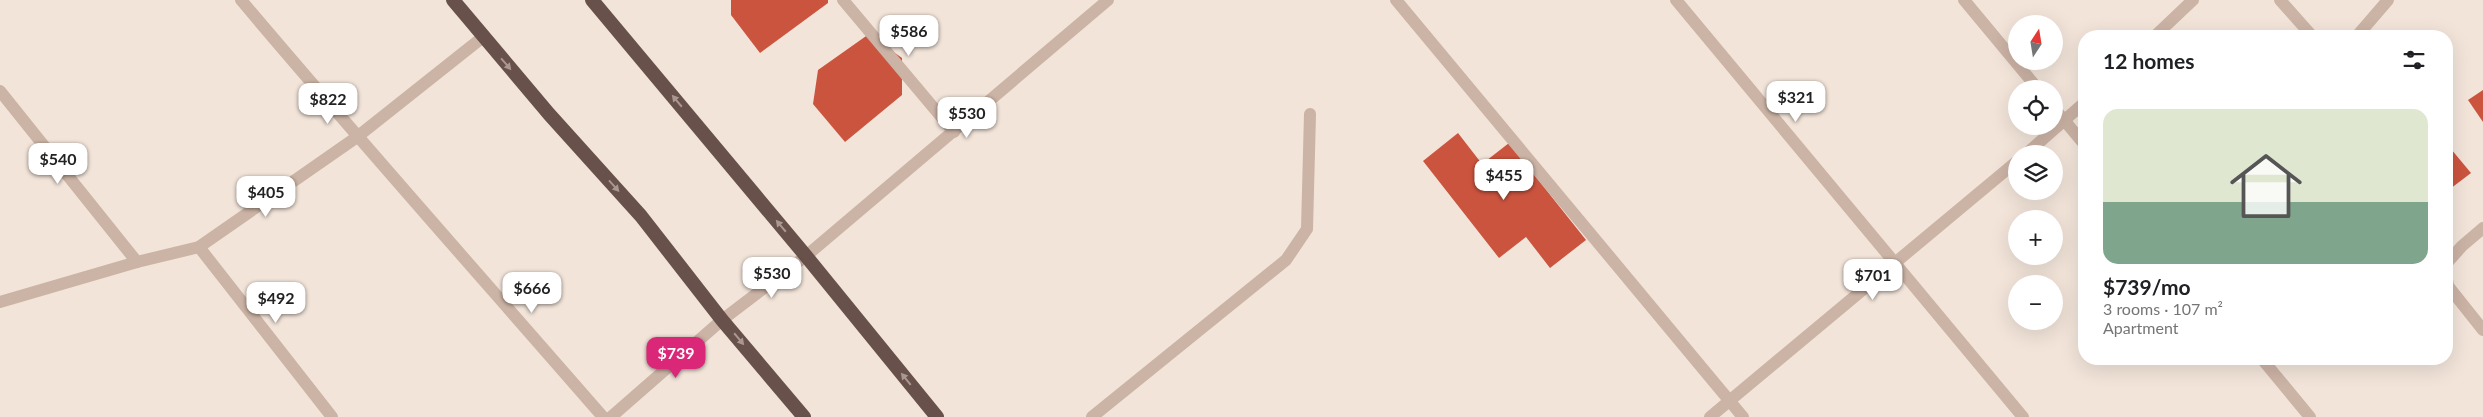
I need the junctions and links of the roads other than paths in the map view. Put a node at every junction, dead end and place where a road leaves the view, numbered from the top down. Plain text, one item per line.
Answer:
1 (241, 0) edge
2 (453, 0) edge
3 (592, 0) edge
4 (843, 0) edge
5 (1108, 0) edge
6 (1396, 0) edge
7 (1676, 0) edge
8 (1964, 0) edge
9 (2193, 0) edge
10 (2280, 0) edge
11 (2388, 0) edge
12 (2160, 30) edge
13 (2307, 30) edge
14 (2362, 30) edge
15 (483, 37) junction
16 (2031, 80) edge
17 (0, 91) edge
18 (2078, 109) edge
19 (1310, 114) dead end
20 (2063, 119) edge
21 (2065, 121) junction
22 (954, 132) junction
23 (357, 137) junction
24 (2078, 137) edge
25 (2037, 145) edge
26 (2008, 169) edge
27 (2483, 228) edge
28 (199, 247) junction
29 (806, 256) junction
30 (2453, 256) edge
31 (137, 262) junction
32 (1895, 264) junction
33 (2453, 292) edge
34 (0, 302) edge
35 (722, 320) junction
36 (2483, 330) edge
37 (2267, 365) edge
38 (1730, 401) junction
39 (332, 417) edge
40 (603, 417) edge
41 (611, 417) edge
42 (804, 417) edge
43 (936, 417) edge
44 (1092, 417) edge
45 (1710, 417) edge
46 (1743, 417) edge
47 (2023, 417) edge
48 (2310, 417) edge

1 - 23 street
2 - 15 highway
29 -> 3 highway
4 - 22 street
5 - 22 street
6 - 38 street
7 - 32 street
8 - 16 street
9 - 12 street
10 - 13 street
11 - 14 street
15 - 23 street
15 -> 35 highway
17 - 31 street
18 - 21 street
19 - 44 street
20 - 21 street
21 - 24 street
21 - 25 street
22 - 29 street
23 - 28 street
23 - 40 street
26 - 32 street
27 - 30 street
28 - 31 street
28 - 39 street
29 - 35 street
43 -> 29 highway
31 - 34 street
32 - 38 street
32 - 47 street
33 - 36 street
35 - 41 street
35 -> 42 highway
37 - 48 street
38 - 45 street
38 - 46 street

